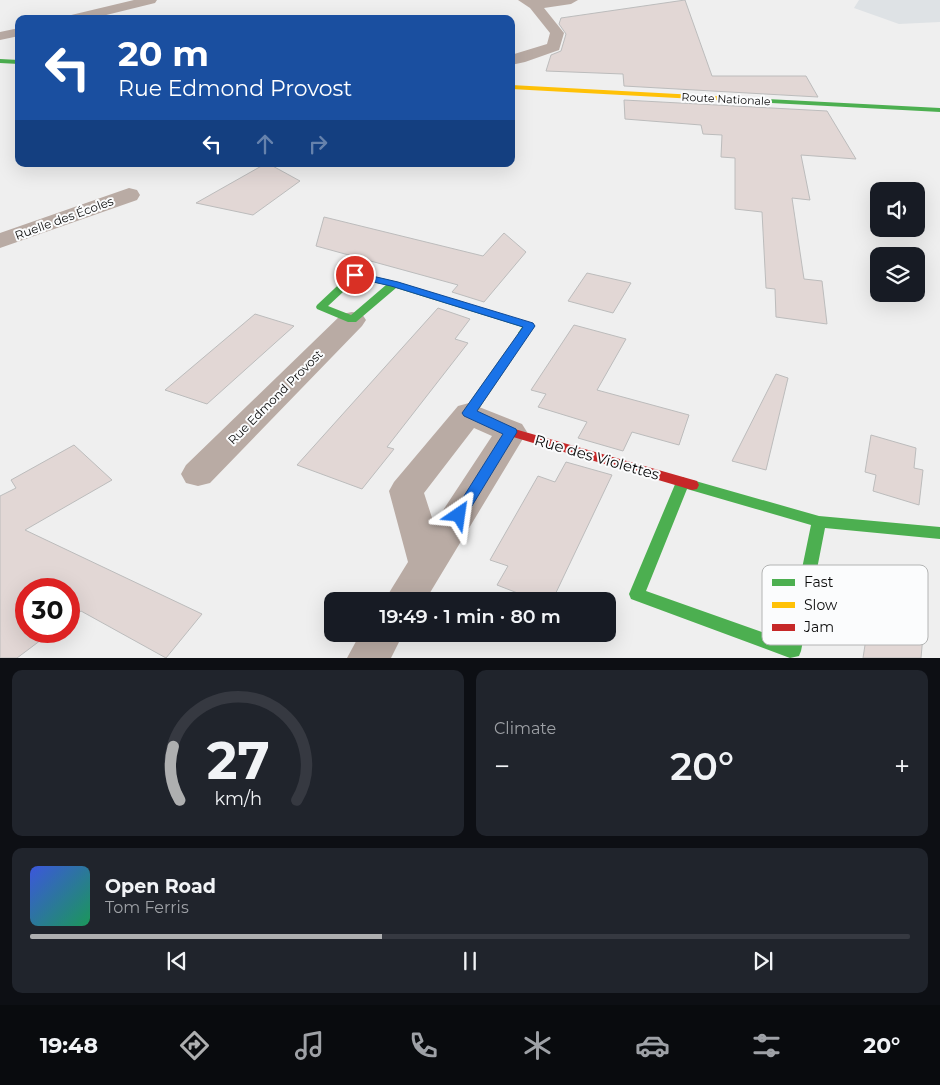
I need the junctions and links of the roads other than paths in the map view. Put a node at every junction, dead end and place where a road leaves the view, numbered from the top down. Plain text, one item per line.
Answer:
1 (150, 0) edge
2 (571, 0) edge
3 (530, 3) edge
4 (88, 15) edge
5 (15, 33) edge
6 (0, 36) edge
7 (515, 60) edge
8 (0, 61) edge
9 (15, 62) edge
10 (515, 87) edge
11 (940, 110) edge
12 (129, 194) dead end
13 (0, 241) edge
14 (394, 284) junction
15 (352, 320) junction
16 (469, 413) junction
17 (511, 432) junction
18 (198, 474) dead end
19 (683, 482) junction
20 (819, 522) junction
21 (940, 533) edge
22 (428, 564) junction
23 (813, 565) edge
24 (410, 592) edge
25 (762, 640) edge
26 (378, 642) edge
27 (776, 645) edge
28 (801, 654) edge
29 (368, 658) edge

1 - 4 street
2 - 3 street
3 - 7 street
5 - 6 street
8 - 9 street
10 - 11 street, Route Nationale
12 - 13 street, Ruelle des Écoles
14 - 15 street, Rue Edmond Provost
14 - 15 street
14 - 16 street
15 - 18 street, Rue Edmond Provost
16 - 17 street
16 - 22 street
17 - 19 street, Rue des Violettes
17 - 22 street
19 - 20 street, Rue des Violettes
19 - 25 street
20 - 21 street, Rue des Violettes
20 - 23 street
22 - 24 street
26 - 29 street
27 - 28 street

